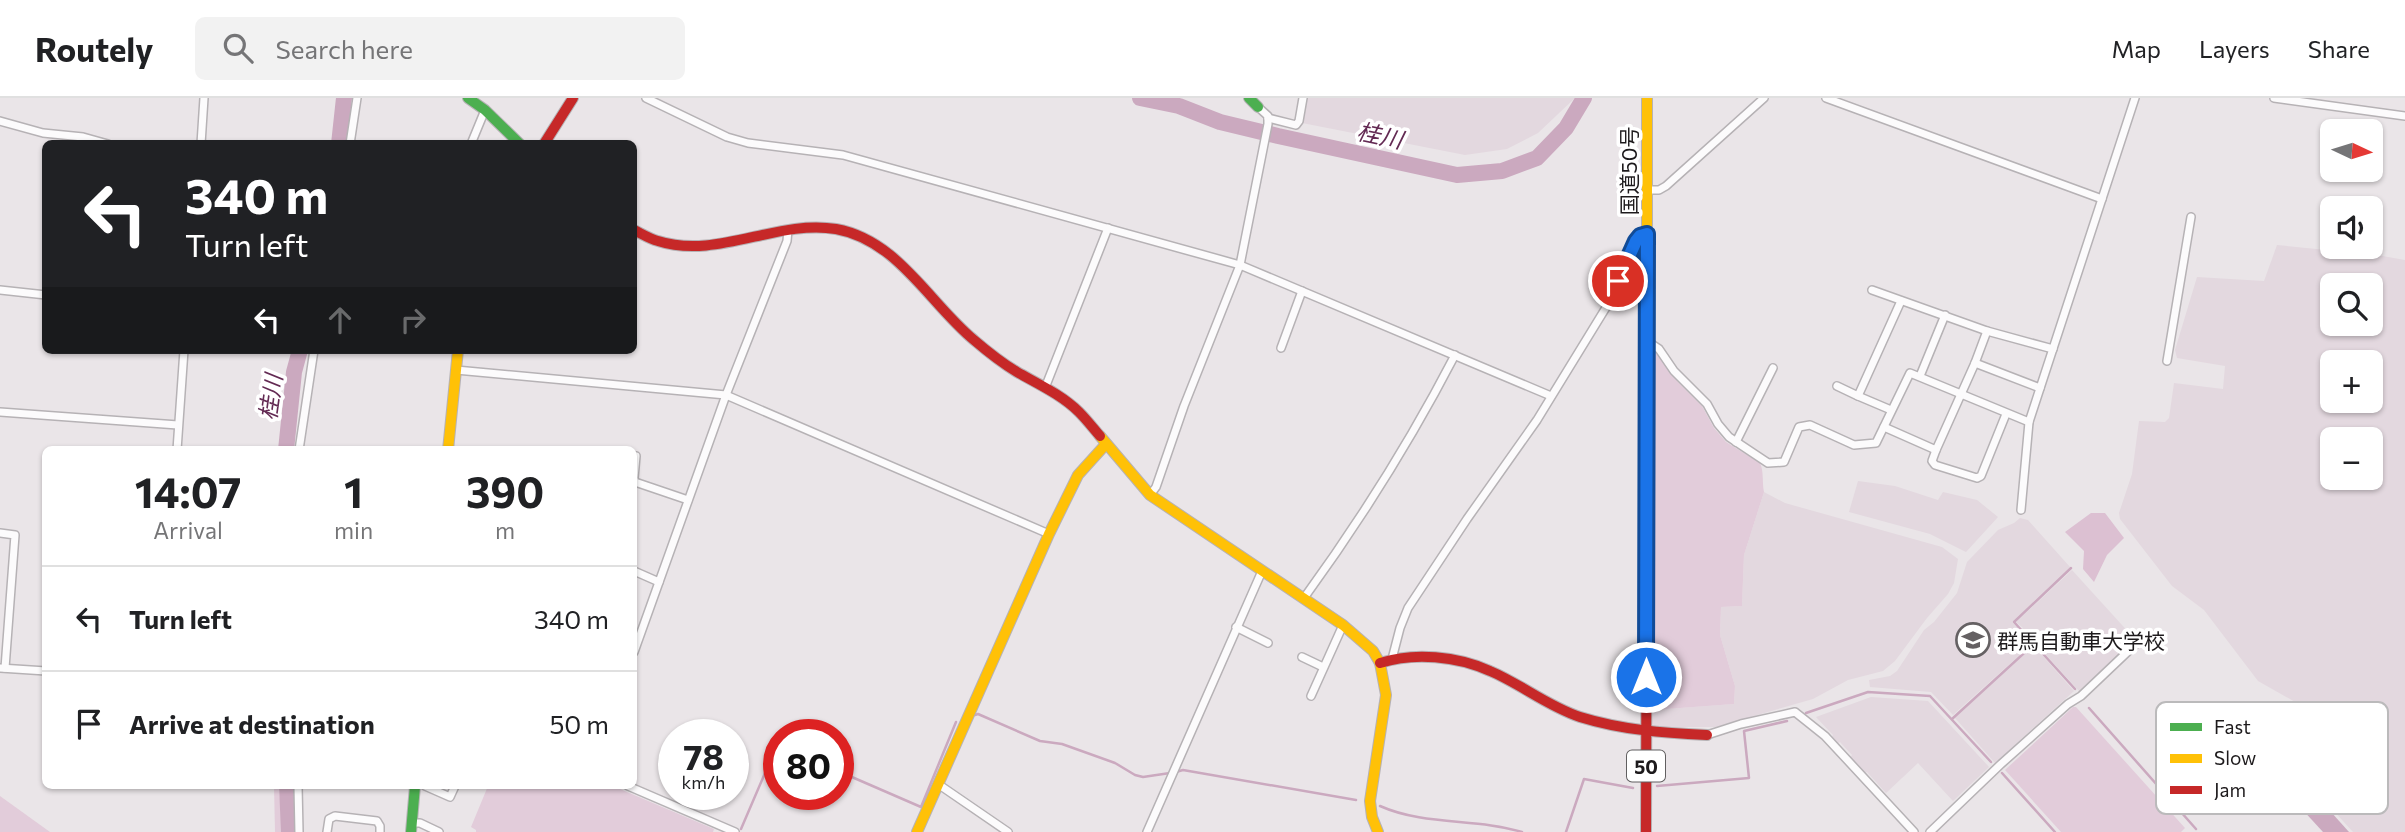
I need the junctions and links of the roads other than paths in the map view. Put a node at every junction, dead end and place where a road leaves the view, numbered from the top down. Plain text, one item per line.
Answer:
1 (204, 98) edge
2 (357, 98) edge
3 (468, 98) edge
4 (573, 98) edge
5 (646, 98) edge
6 (1249, 98) edge
7 (1303, 98) edge
8 (1647, 98) edge
9 (1764, 98) edge
10 (1826, 98) edge
11 (2135, 98) edge
12 (2274, 98) edge
13 (1258, 107) joint
14 (485, 110) junction
15 (2405, 116) edge
16 (0, 121) edge
17 (1268, 121) junction
18 (94, 140) edge
19 (201, 140) edge
20 (351, 140) edge
21 (473, 140) edge
22 (516, 140) edge
23 (547, 140) edge
24 (1647, 190) junction
25 (2102, 199) junction
26 (2191, 217) dead end
27 (1108, 228) junction
28 (788, 230) junction
29 (637, 231) edge
30 (1647, 234) junction
31 (1240, 265) junction
32 (0, 290) edge
33 (1302, 290) junction
34 (1872, 290) dead end
35 (42, 295) edge
36 (1901, 301) junction
37 (1945, 315) junction
38 (1987, 331) junction
39 (1647, 341) junction
40 (1281, 348) dead end
41 (2053, 349) junction
42 (184, 354) edge
43 (313, 354) edge
44 (458, 354) edge
45 (1455, 355) junction
46 (2167, 361) dead end
47 (1975, 363) junction
48 (1773, 368) dead end
49 (456, 370) junction
50 (1920, 376) junction
51 (1837, 386) dead end
52 (1045, 388) junction
53 (2040, 388) junction
54 (726, 395) junction
55 (1962, 395) junction
56 (1551, 396) junction
57 (1858, 396) junction
58 (1891, 410) junction
59 (0, 412) edge
60 (2006, 414) junction
61 (2029, 422) junction
62 (178, 425) junction
63 (1884, 427) junction
64 (1735, 442) junction
65 (1106, 443) junction
66 (177, 446) edge
67 (300, 446) edge
68 (448, 446) edge
69 (1936, 450) junction
70 (637, 483) edge
71 (1150, 495) junction
72 (688, 500) junction
73 (2021, 510) dead end
74 (0, 534) edge
75 (1049, 534) junction
76 (1262, 571) junction
77 (637, 572) edge
78 (659, 582) junction
79 (1304, 598) junction
80 (1343, 625) junction
81 (1236, 627) junction
82 (2140, 640) dead end
83 (1268, 643) dead end
84 (637, 644) edge
85 (1302, 657) dead end
86 (1392, 659) junction
87 (1380, 663) junction
88 (1323, 667) junction
89 (3, 668) edge
90 (42, 671) edge
91 (1311, 696) dead end
92 (1646, 731) junction
93 (1707, 735) joint
94 (938, 784) junction
95 (298, 789) edge
96 (415, 789) edge
97 (432, 789) edge
98 (454, 789) edge
99 (635, 789) edge
100 (411, 827) edge
101 (299, 832) edge
102 (327, 832) edge
103 (380, 832) edge
104 (439, 832) edge
105 (735, 832) edge
106 (917, 832) edge
107 (1008, 832) edge
108 (1147, 832) edge
109 (1378, 832) edge
110 (1646, 832) edge
111 (1914, 832) edge
112 (1930, 832) edge

1 - 19 street
2 - 20 street
3 - 14 main road
4 - 23 main road
5 - 27 street
6 - 13 main road
7 - 17 street
8 - 24 main road, 国道50号 / 50
9 - 24 street
10 - 25 street
11 - 25 street
12 - 15 street
13 - 17 street
14 - 21 street
14 - 22 main road
16 - 18 street
17 - 31 street
24 - 30 main road, 国道50号 / 50
25 - 41 street
26 - 46 street
27 - 31 street
27 - 52 street
28 - 29 main road
28 - 52 main road
28 - 54 street
30 - 39 main road, 国道50号 / 50
30 - 56 street
31 - 33 street
31 - 71 street
32 - 35 street
33 - 40 street
33 - 45 street
34 - 36 street
36 - 37 street
36 - 57 street
37 - 38 street
37 - 50 street
38 - 41 street
38 - 47 street
39 - 64 street
39 - 92 main road, 国道50号 / 50
41 - 53 street
42 - 62 street
43 - 67 street
44 - 49 main road
45 - 56 street
45 - 79 street
47 - 53 street
47 - 55 street
48 - 64 street
49 - 54 street
49 - 68 main road
50 - 55 street
50 - 58 street
51 - 57 street
52 - 65 main road
53 - 61 street
54 - 72 street
54 - 75 street
55 - 60 street
55 - 69 street
56 - 86 street
57 - 58 street
58 - 63 street
59 - 62 street
60 - 61 street
60 - 69 street
61 - 73 street
62 - 66 street
63 - 64 street
63 - 69 street
65 - 71 main road
65 - 75 main road
70 - 72 street
71 - 76 main road
72 - 78 street
74 - 89 street
75 - 94 main road
76 - 79 main road
76 - 81 street
77 - 78 street
78 - 84 street
79 - 80 main road
80 - 87 main road
80 - 88 street
81 - 83 street
81 - 108 street
82 - 112 street
85 - 88 street
86 - 87 main road
86 - 92 main road
87 - 109 main road
88 - 91 street
89 - 90 street
92 - 93 main road
92 - 110 main road, 国道50号 / 50
93 - 111 street
94 - 106 main road
94 - 107 street
95 - 101 street
96 - 100 main road
97 - 98 street
99 - 105 street
100 - 104 street
102 - 103 street

